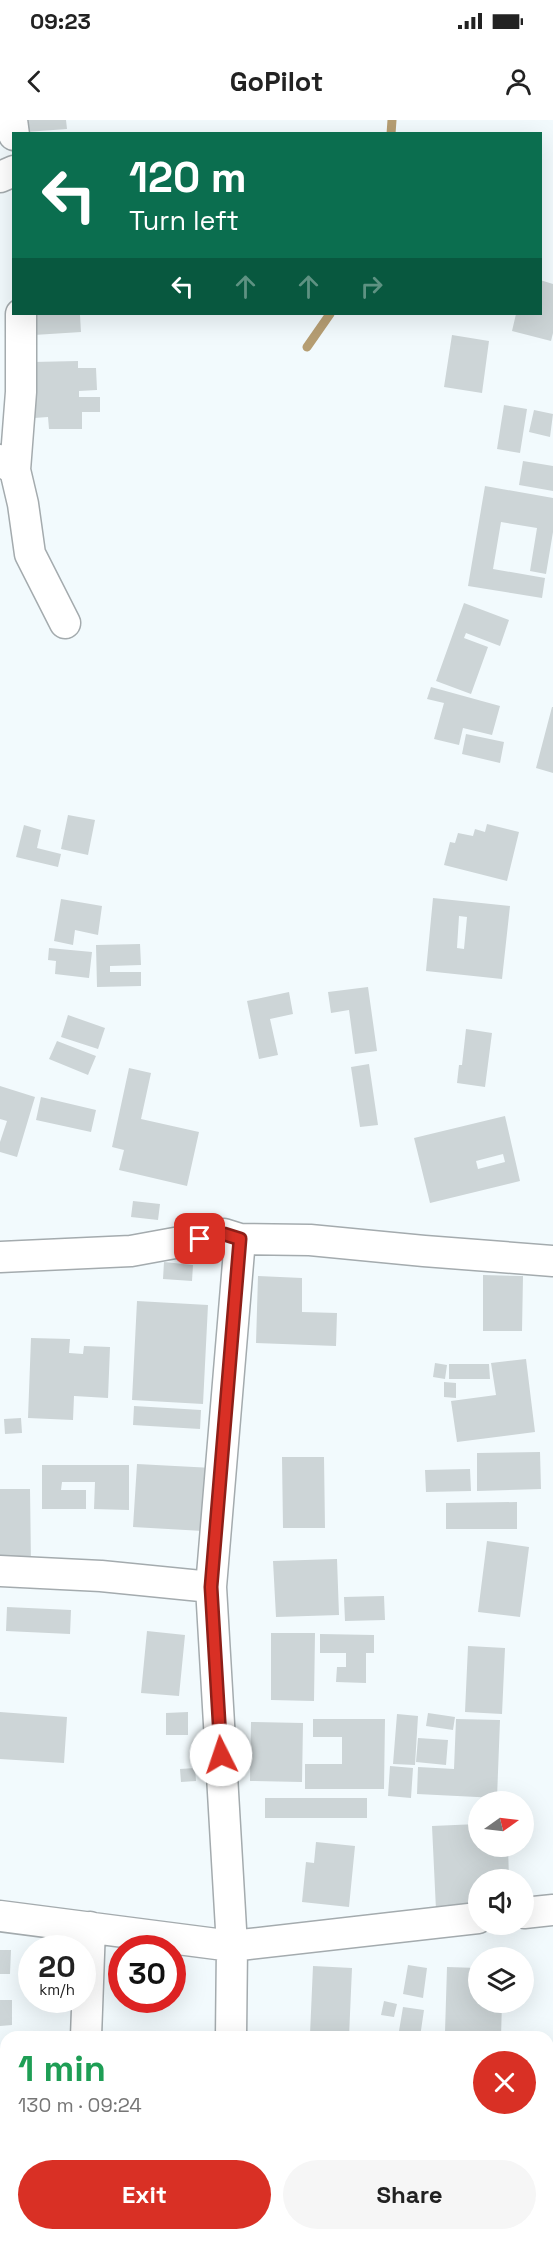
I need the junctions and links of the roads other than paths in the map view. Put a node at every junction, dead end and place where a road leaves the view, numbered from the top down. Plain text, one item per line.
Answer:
1 (21, 315) edge
2 (7, 465) edge
3 (64, 623) dead end
4 (240, 1239) junction
5 (0, 1257) edge
6 (553, 1261) edge
7 (0, 1571) edge
8 (211, 1587) junction
9 (553, 1910) edge
10 (534, 1912) edge
11 (0, 1916) edge
12 (468, 1919) edge
13 (90, 1928) junction
14 (232, 1946) junction
15 (86, 2031) edge
16 (231, 2031) edge

1 - 2 street
2 - 3 street
4 - 5 street
4 - 6 street
4 - 8 street
7 - 8 street
8 - 14 street
9 - 10 street
11 - 13 street
12 - 14 street
13 - 14 street
13 - 15 street
14 - 16 street

